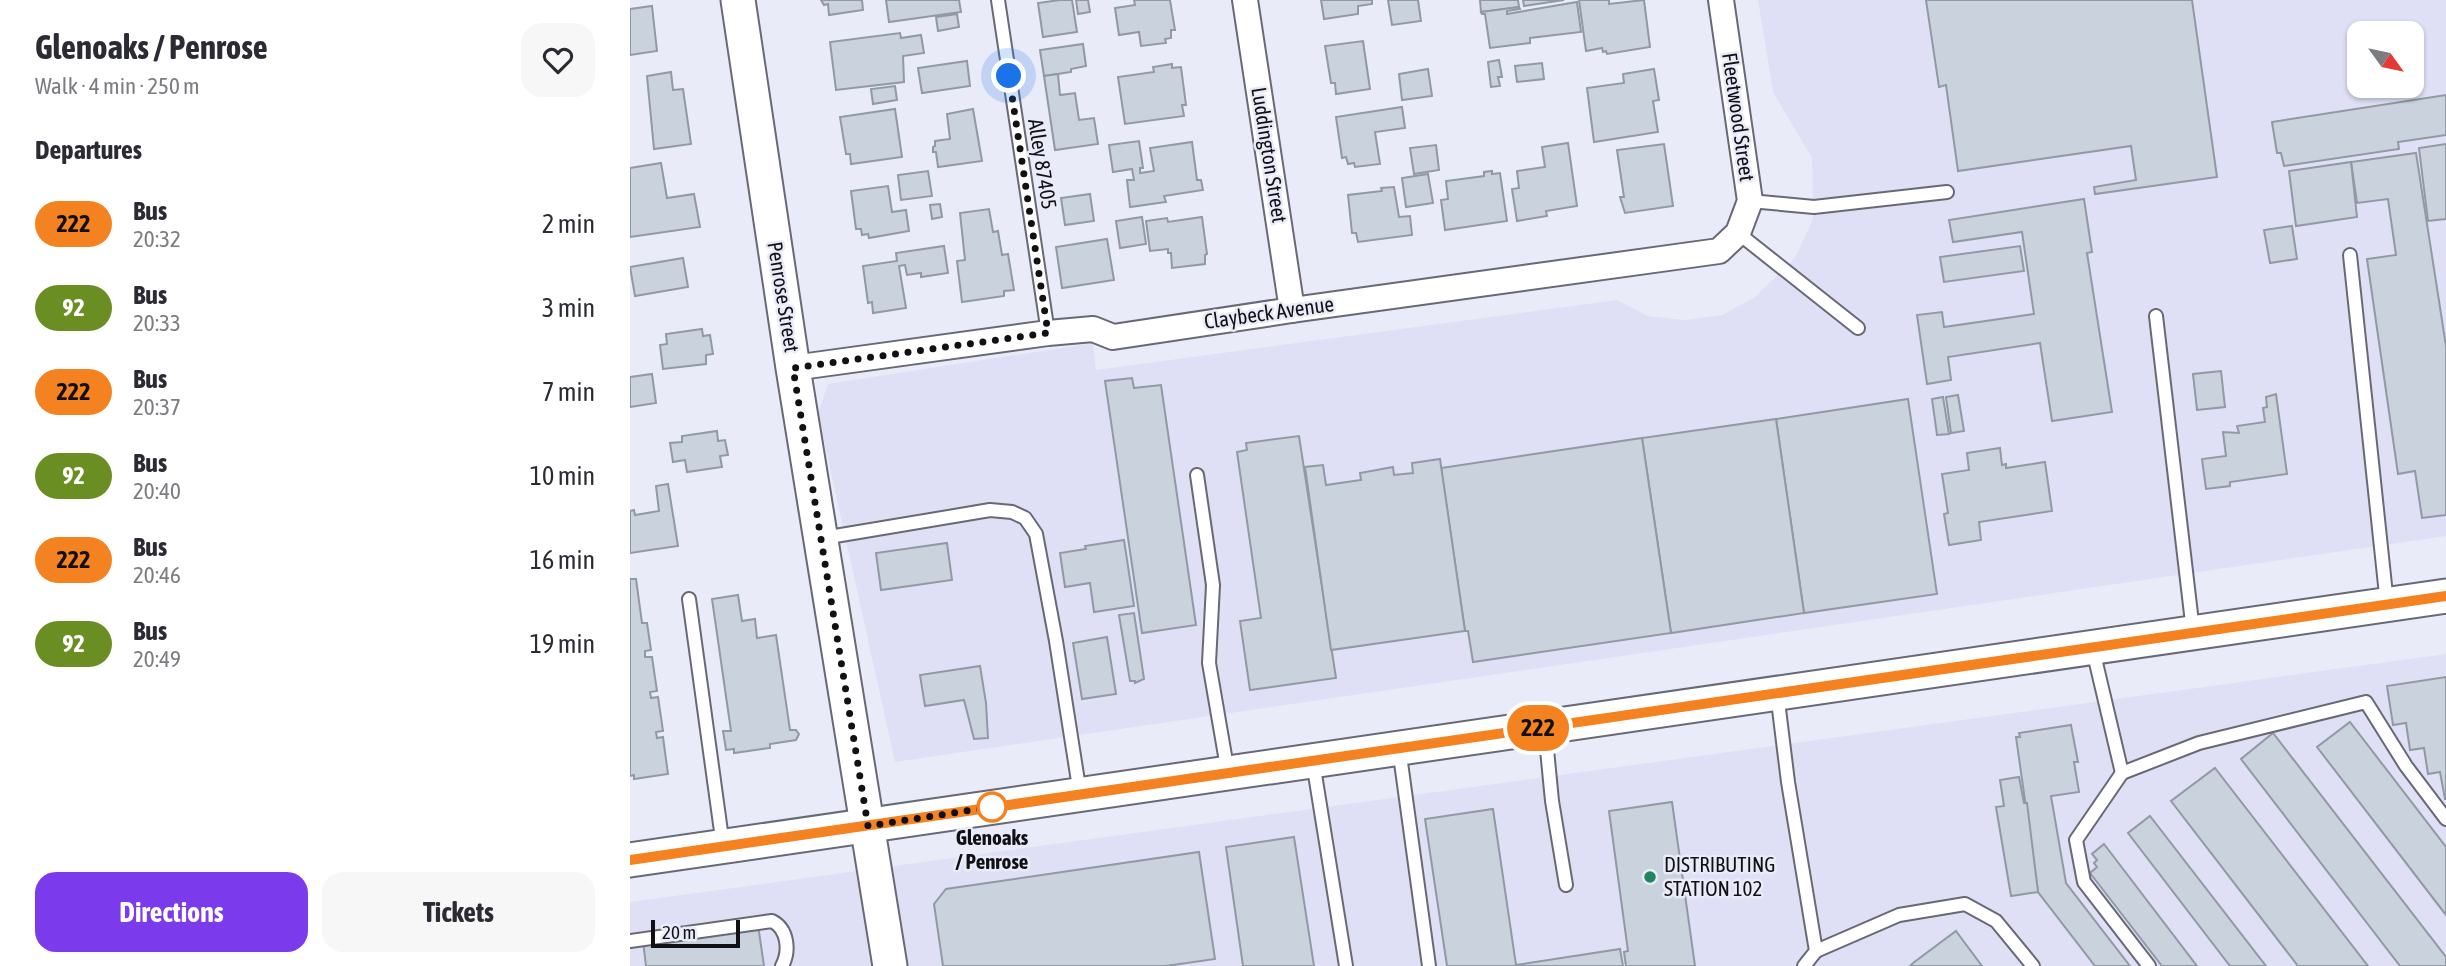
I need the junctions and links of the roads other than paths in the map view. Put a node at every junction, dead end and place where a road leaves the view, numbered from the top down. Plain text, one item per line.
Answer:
1 (738, 0) edge
2 (998, 0) edge
3 (1245, 0) edge
4 (1721, 0) edge
5 (1947, 192) dead end
6 (1750, 201) junction
7 (1738, 233) junction
8 (2350, 255) dead end
9 (1292, 310) junction
10 (2156, 316) dead end
11 (1858, 328) dead end
12 (1048, 333) junction
13 (793, 368) junction
14 (1197, 475) dead end
15 (821, 538) junction
16 (2446, 596) edge
17 (689, 599) dead end
18 (2388, 604) junction
19 (2193, 632) junction
20 (2092, 646) junction
21 (1777, 693) junction
22 (1544, 727) junction
23 (1399, 748) junction
24 (1312, 761) junction
25 (1228, 773) junction
26 (2122, 774) junction
27 (1080, 794) junction
28 (2446, 819) edge
29 (868, 826) junction
30 (723, 847) junction
31 (630, 860) edge
32 (1566, 885) dead end
33 (630, 941) edge
34 (1816, 951) junction
35 (782, 966) edge
36 (890, 966) edge
37 (1346, 966) edge
38 (1429, 966) edge
39 (1804, 966) edge
40 (2033, 966) edge
41 (2149, 966) edge

1 - 13 main road, Penrose Street
2 - 12 lane, Alley 87405
3 - 9 street, Luddington Street
4 - 6 street, Fleetwood Street
5 - 6 lane
6 - 7 street, Fleetwood Street
7 - 9 street, Claybeck Avenue
7 - 11 lane
8 - 18 lane
9 - 12 street, Claybeck Avenue
10 - 19 lane
12 - 13 street, Claybeck Avenue
13 - 15 main road, Penrose Street
14 - 25 lane
15 - 27 lane
15 - 29 main road, Penrose Street
16 - 18 main road
17 - 30 lane
18 - 19 main road
19 - 20 main road
20 - 21 main road
20 - 26 lane
21 - 22 main road
21 - 34 lane
22 - 23 main road
22 - 32 lane
23 - 24 main road
23 - 38 lane
24 - 25 main road
24 - 37 lane
25 - 27 main road
26 - 28 lane
26 - 41 lane
27 - 29 main road
29 - 30 main road
29 - 36 main road, Penrose Street
30 - 31 main road
33 - 35 lane
34 - 39 lane
34 - 40 lane

